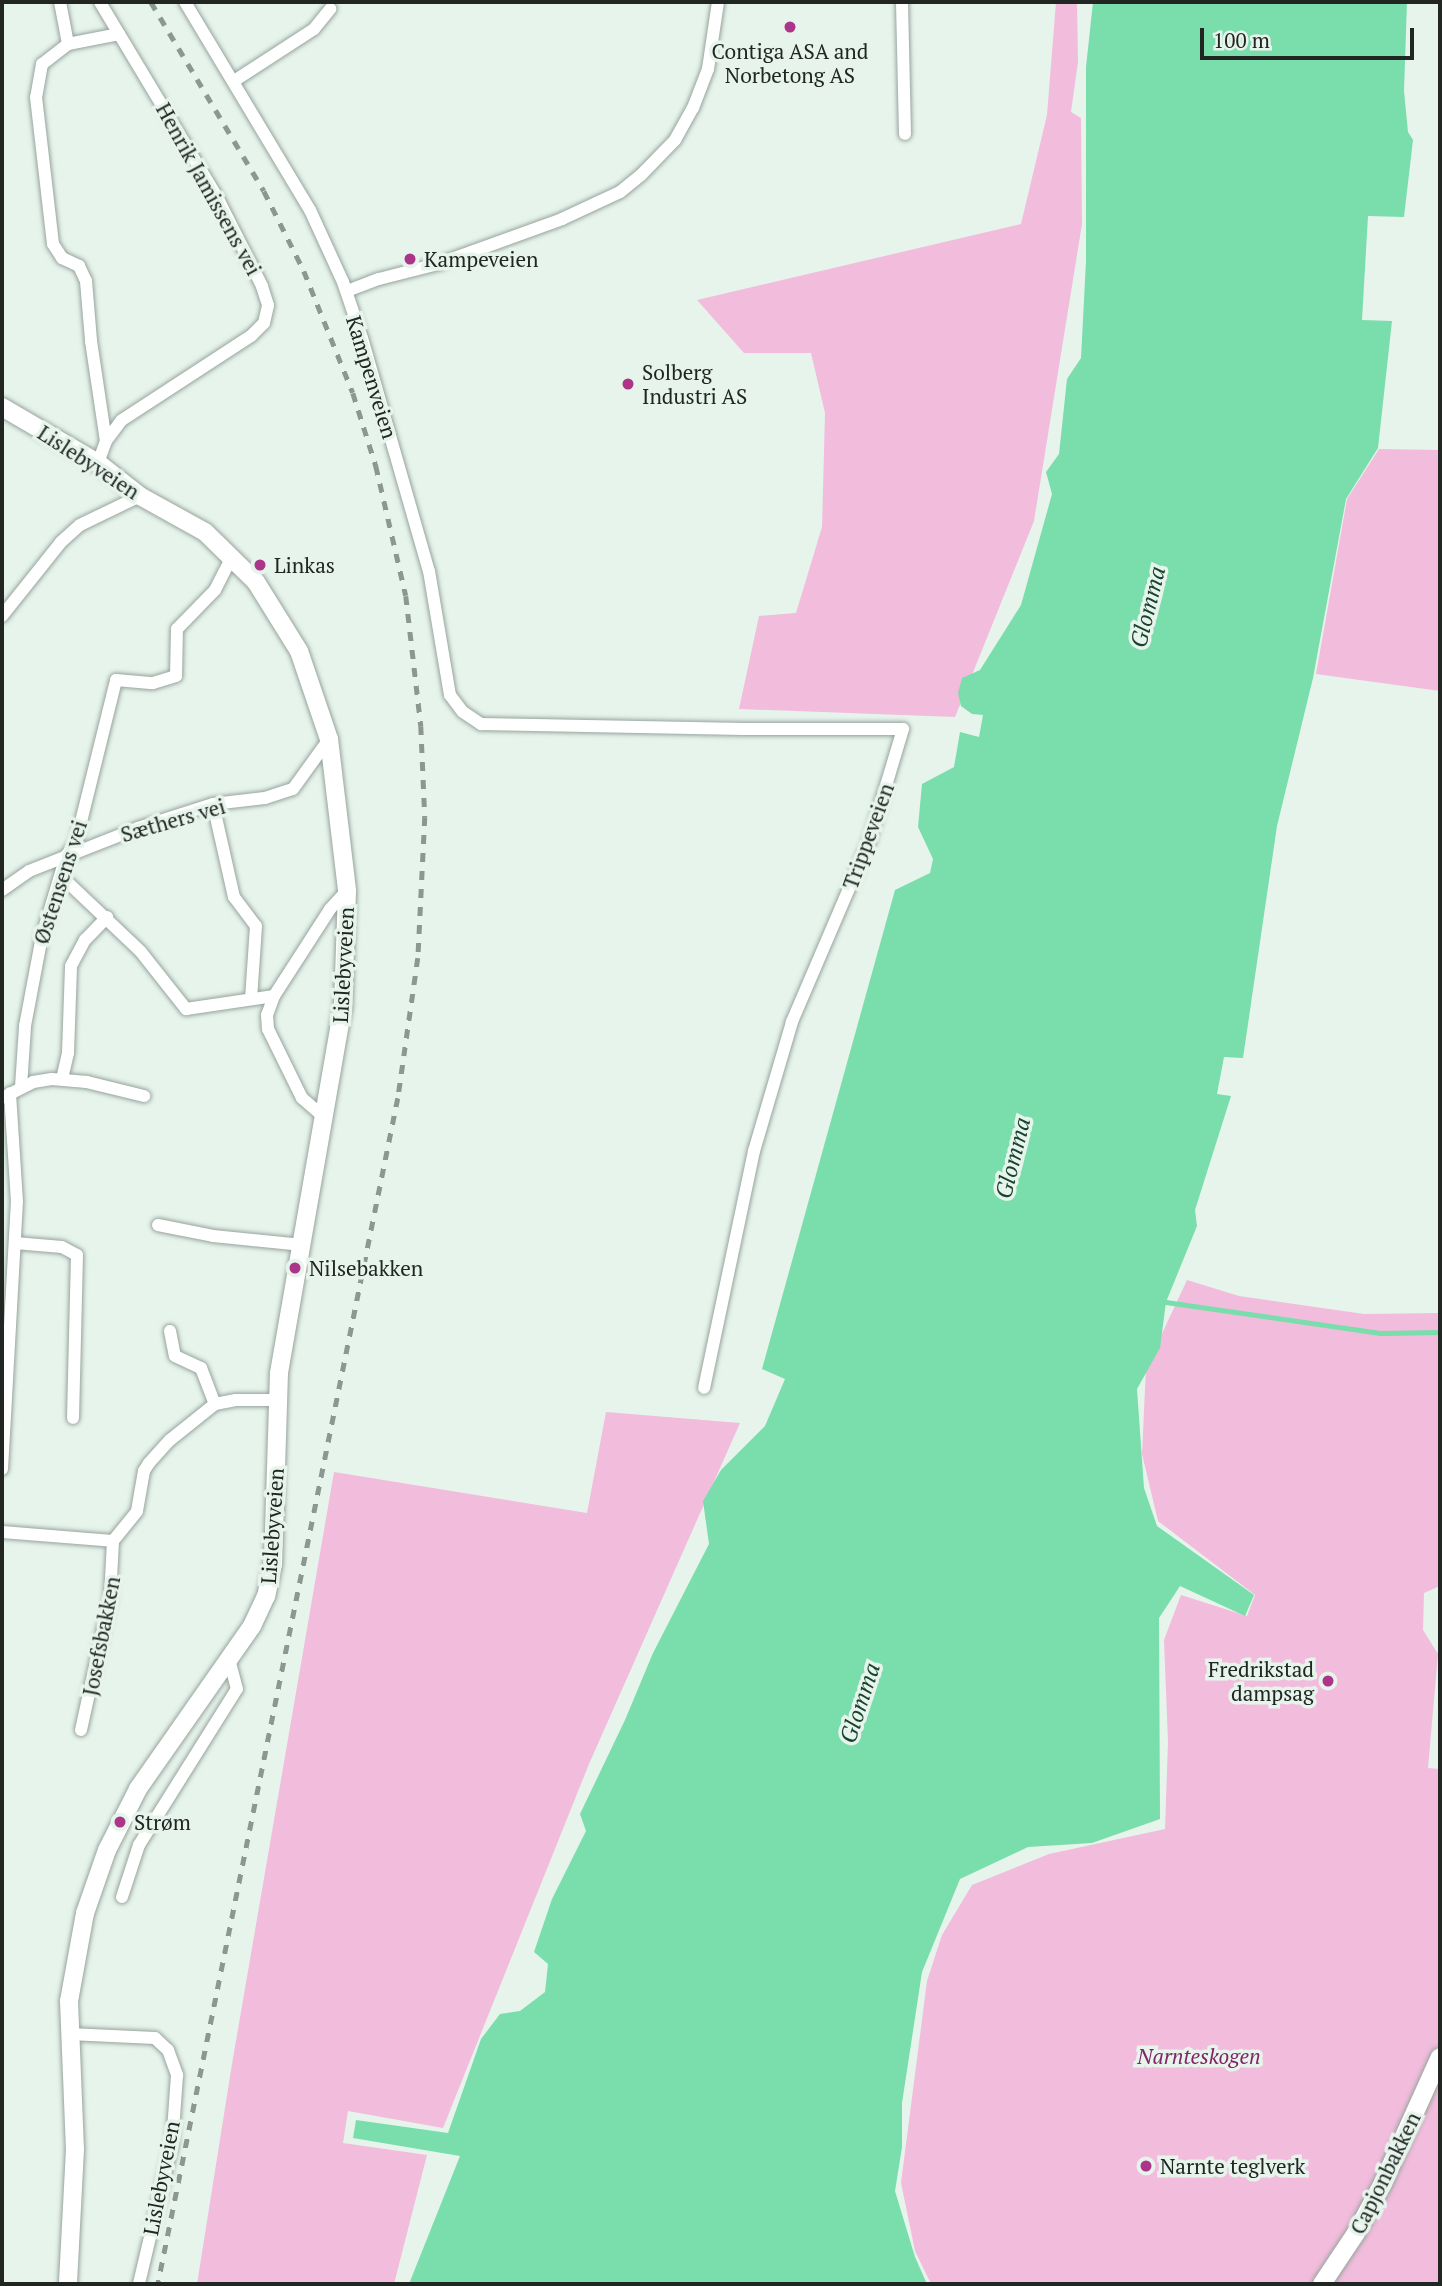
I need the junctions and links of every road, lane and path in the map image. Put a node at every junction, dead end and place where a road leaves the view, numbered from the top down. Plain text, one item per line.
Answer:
1 (60, 2) edge
2 (100, 2) edge
3 (185, 2) edge
4 (718, 2) edge
5 (902, 2) edge
6 (330, 9) dead end
7 (119, 34) junction
8 (68, 44) junction
9 (234, 80) junction
10 (905, 134) dead end
11 (346, 292) junction
12 (2, 407) edge
13 (106, 441) junction
14 (97, 463) junction
15 (140, 496) junction
16 (232, 556) junction
17 (2, 616) edge
18 (450, 695) joint
19 (328, 739) junction
20 (213, 804) junction
21 (65, 856) junction
22 (61, 876) junction
23 (2, 890) edge
24 (347, 891) junction
25 (107, 917) junction
26 (274, 996) junction
27 (251, 999) junction
28 (62, 1079) junction
29 (11, 1093) edge
30 (144, 1096) dead end
31 (324, 1117) junction
32 (158, 1225) dead end
33 (15, 1243) junction
34 (303, 1245) junction
35 (6, 1318) edge
36 (170, 1331) dead end
37 (705, 1388) dead end
38 (278, 1400) junction
39 (215, 1404) junction
40 (73, 1418) dead end
41 (2, 1469) edge
42 (2, 1532) edge
43 (113, 1541) junction
44 (229, 1660) junction
45 (81, 1730) dead end
46 (122, 1897) dead end
47 (69, 2034) junction
48 (1440, 2057) edge
49 (68, 2284) edge
50 (139, 2284) edge
51 (1322, 2284) edge

1 - 8 street
2 - 7 street, Henrik Jamissens vei
3 - 9 street, Kampenveien
4 - 11 street
5 - 10 street
6 - 9 street
7 - 8 street
7 - 13 street, Henrik Jamissens vei
8 - 13 street
9 - 11 street, Kampenveien
11 - 18 street, Kampenveien
12 - 14 street, Lislebyveien
13 - 14 street, Henrik Jamissens vei
14 - 15 street, Lislebyveien
15 - 16 street, Lislebyveien
15 - 17 street
16 - 19 street, Lislebyveien
16 - 21 street, Østensens vei
18 - 37 street, Trippeveien
19 - 20 street, Sæthers vei
19 - 24 street, Lislebyveien
20 - 21 street, Sæthers vei
20 - 27 street
21 - 22 street, Østensens vei
21 - 23 street, Sæthers vei
22 - 25 street
22 - 29 street, Østensens vei
24 - 26 street
24 - 31 street, Lislebyveien
25 - 27 street
25 - 28 street
26 - 27 street
26 - 31 street
28 - 29 street
28 - 30 street
29 - 33 street, Østensens vei
31 - 34 street, Lislebyveien
32 - 34 street
33 - 35 street, Østensens vei
33 - 40 street
34 - 38 street, Lislebyveien
35 - 41 street, Østensens vei
36 - 39 street
38 - 39 street
38 - 44 street, Lislebyveien
39 - 43 street
42 - 43 street
43 - 45 street, Josefsbakken
44 - 46 street
44 - 47 street, Lislebyveien
47 - 49 street, Lislebyveien
47 - 50 street, Lislebyveien
48 - 51 street, Capjonbakken

